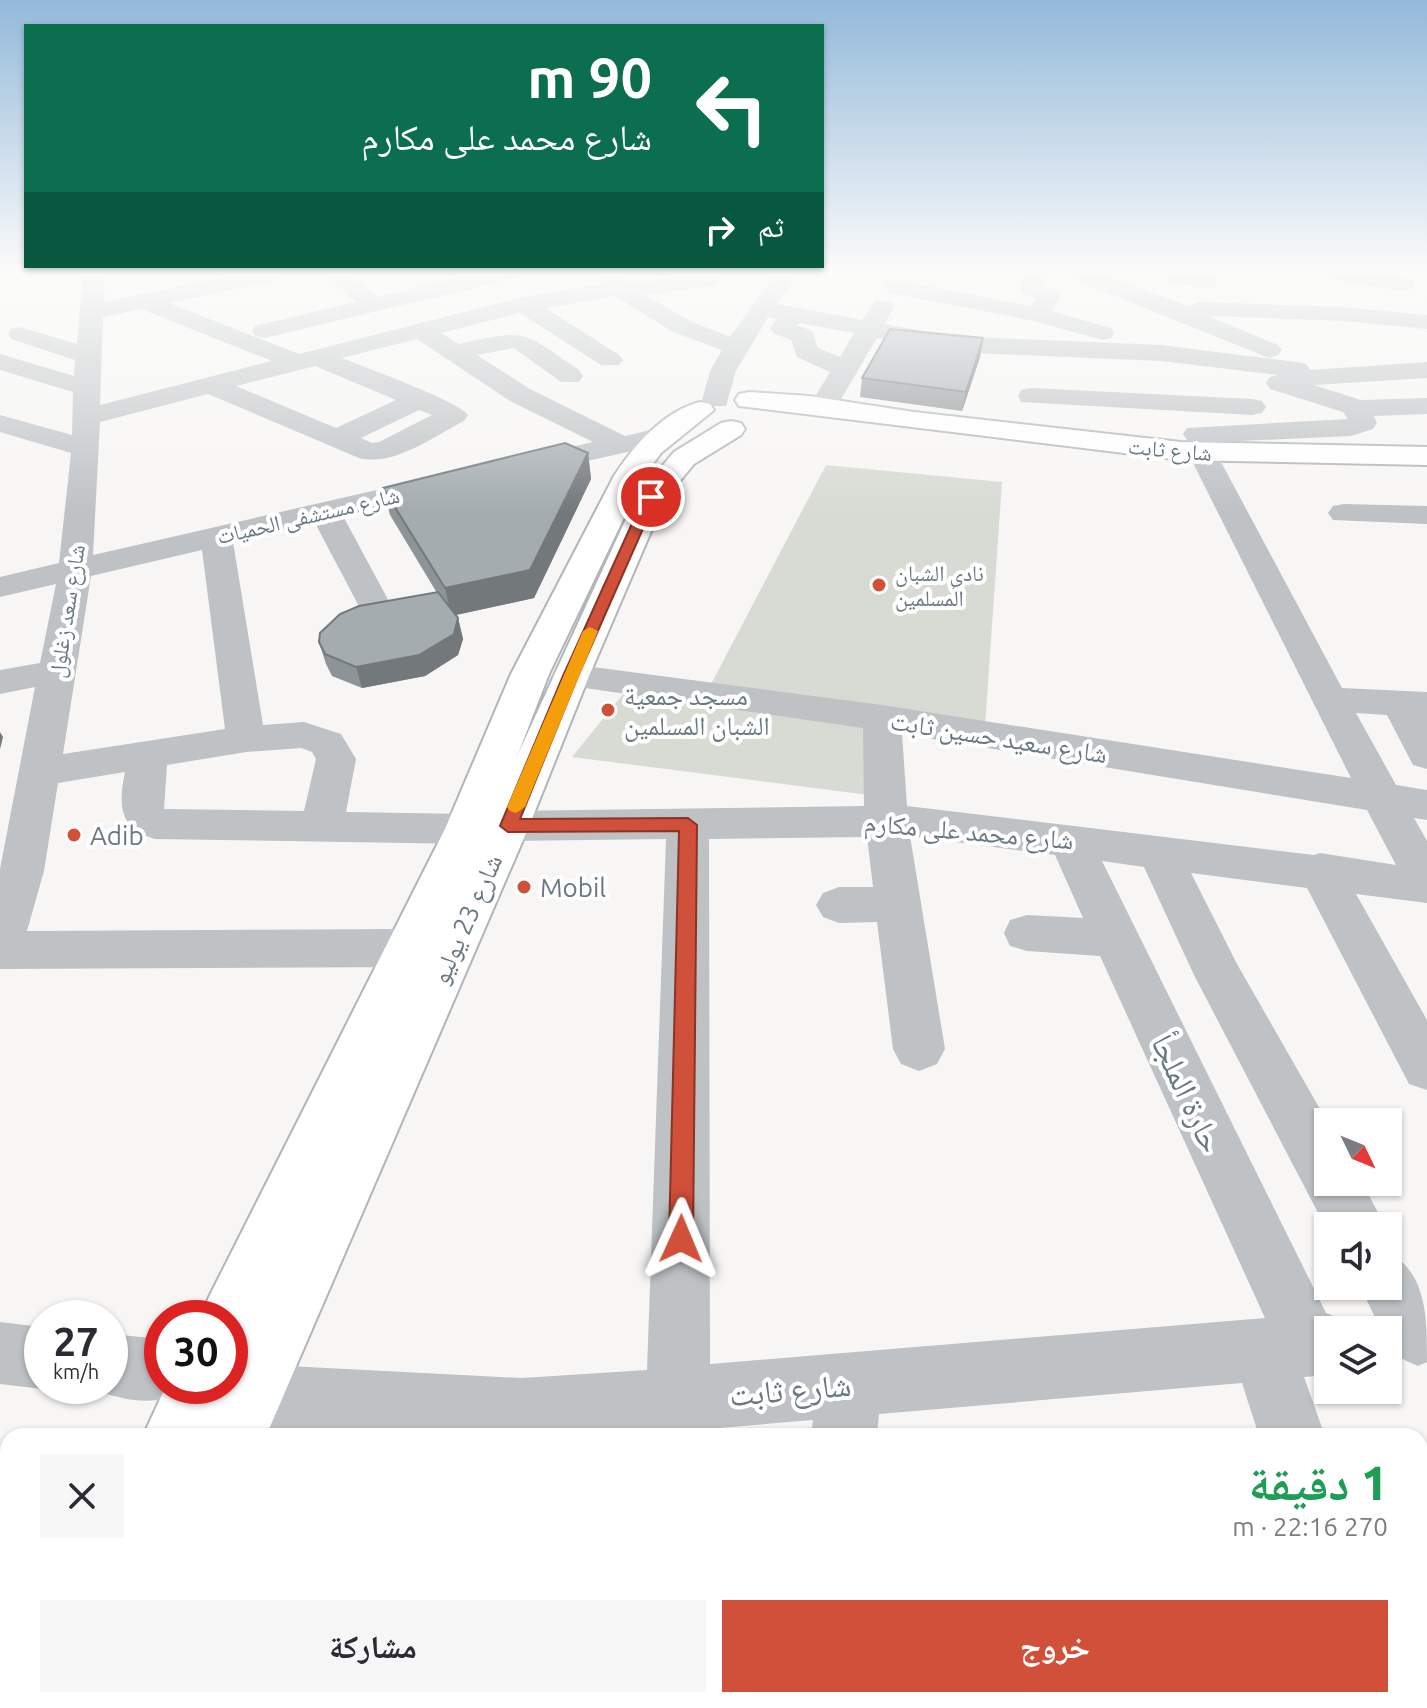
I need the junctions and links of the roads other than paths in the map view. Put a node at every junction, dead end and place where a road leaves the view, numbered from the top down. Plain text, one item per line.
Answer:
1 (80, 353) edge
2 (90, 353) edge
3 (275, 353) edge
4 (363, 353) edge
5 (433, 353) edge
6 (484, 353) edge
7 (537, 353) edge
8 (599, 353) edge
9 (734, 353) edge
10 (808, 353) edge
11 (853, 353) edge
12 (1013, 353) edge
13 (1150, 353) edge
14 (1184, 353) edge
15 (1265, 353) edge
16 (1022, 354) junction
17 (90, 356) junction
18 (610, 360) dead end
19 (0, 362) edge
20 (312, 367) junction
21 (1070, 367) dead end
22 (844, 369) junction
23 (1179, 370) junction
24 (1427, 370) edge
25 (446, 374) junction
26 (570, 376) dead end
27 (210, 385) junction
28 (386, 385) junction
29 (1288, 385) junction
30 (86, 388) junction
31 (509, 388) junction
32 (292, 395) dead end
33 (1031, 396) junction
34 (356, 397) dead end
35 (481, 397) dead end
36 (824, 405) junction
37 (1427, 406) edge
38 (263, 407) junction
39 (1356, 408) junction
40 (328, 410) dead end
41 (87, 417) junction
42 (914, 420) junction
43 (715, 421) junction
44 (300, 423) junction
45 (1, 425) edge
46 (1041, 435) junction
47 (336, 439) junction
48 (1203, 447) junction
49 (86, 448) junction
50 (1427, 456) edge
51 (636, 467) junction
52 (495, 472) edge
53 (464, 479) edge
54 (325, 511) junction
55 (1344, 513) dead end
56 (1427, 515) edge
57 (216, 536) junction
58 (75, 570) junction
59 (0, 587) edge
60 (375, 607) edge
61 (56, 672) junction
62 (570, 676) junction
63 (0, 682) edge
64 (1329, 700) junction
65 (1414, 703) edge
66 (882, 718) junction
67 (246, 739) junction
68 (148, 755) junction
69 (1427, 755) edge
70 (39, 772) junction
71 (1381, 798) junction
72 (1427, 805) edge
73 (886, 820) junction
74 (688, 825) junction
75 (322, 827) junction
76 (488, 827) junction
77 (1069, 839) junction
78 (1158, 850) junction
79 (1320, 870) junction
80 (1427, 883) edge
81 (898, 904) junction
82 (839, 905) dead end
83 (1027, 933) dead end
84 (1114, 938) junction
85 (0, 947) edge
86 (411, 948) junction
87 (919, 1049) dead end
88 (1427, 1068) edge
89 (1314, 1150) edge
90 (240, 1300) edge
91 (1396, 1300) edge
92 (1411, 1336) edge
93 (1300, 1346) edge
94 (0, 1353) edge
95 (24, 1356) edge
96 (678, 1399) junction
97 (227, 1406) edge
98 (847, 1410) edge
99 (519, 1423) edge
100 (190, 1428) edge
101 (1293, 1428) edge

1 - 17 street
2 - 17 street, شارع سعد زغلول
3 - 20 street
4 - 20 street
5 - 25 street
6 - 25 street
7 - 26 street
8 - 18 street
9 - 43 street
10 - 22 street
11 - 22 street
12 - 16 street
13 - 23 street
14 - 23 street
15 - 29 street
16 - 21 street
16 - 23 street
16 - 33 street
17 - 30 street, شارع سعد زغلول
19 - 30 street
20 - 27 street
20 - 28 street
22 - 36 street
23 - 29 street
23 - 29 street
23 - 29 street
23 - 33 street
23 - 48 street
24 - 29 street
25 - 28 street
25 - 31 street
25 - 47 street
25 - 47 street
27 - 38 street
27 - 41 street
28 - 34 street
29 - 39 street
30 - 41 street, شارع سعد زغلول
31 - 35 street
31 - 51 street
32 - 38 street
33 - 46 street
36 - 42 main road, شارع ثابت
36 - 43 main road, شارع ثابت
37 - 39 street
38 - 44 street
39 - 48 street
40 - 44 street
41 - 49 street, شارع سعد زغلول
42 - 43 main road, شارع ثابت
42 - 46 main road, شارع ثابت
43 - 51 main road, شارع 23 يوليو
44 - 47 street
45 - 49 street
46 - 48 main road, شارع ثابت
48 - 50 main road, شارع ثابت
48 - 64 street
49 - 58 street, شارع سعد زغلول
51 - 52 street
51 - 62 main road, شارع 23 يوليو
51 - 76 main road, شارع 23 يوليو
53 - 54 street, شارع مستشفى الحميات
54 - 57 street, شارع مستشفى الحميات
54 - 60 street
55 - 56 street
57 - 58 street, شارع مستشفى الحميات
57 - 67 street
58 - 59 street, شارع مستشفى الحميات
58 - 61 street, شارع سعد زغلول
61 - 63 street
61 - 70 street, شارع سعد زغلول
62 - 66 street, شارع سعيد حسين ثابت
62 - 76 main road, شارع 23 يوليو
64 - 65 street
64 - 71 street
65 - 69 street
66 - 71 street, شارع سعيد حسين ثابت
66 - 73 street
67 - 68 street
67 - 75 street
68 - 70 street
68 - 75 street, شارع محمد على مكارم
70 - 85 street, شارع سعد زغلول
71 - 72 street, شارع سعيد حسين ثابت
71 - 80 street
73 - 74 street, شارع محمد على مكارم
73 - 77 street, شارع محمد على مكارم
73 - 81 street
74 - 76 street, شارع محمد على مكارم
74 - 96 street
75 - 76 street, شارع محمد على مكارم
76 - 86 main road, شارع 23 يوليو
76 - 97 main road, شارع 23 يوليو
77 - 78 street, شارع محمد على مكارم
77 - 84 street, حارة الملجأ
78 - 79 street, شارع محمد على مكارم
78 - 89 street
79 - 80 street, شارع محمد على مكارم
79 - 88 street
81 - 82 street
81 - 87 street
83 - 84 street
84 - 93 street, حارة الملجأ
85 - 86 street
86 - 90 main road, شارع 23 يوليو
91 - 92 street
93 - 98 street, شارع ثابت
93 - 101 street, حارة الملجأ
94 - 95 street
96 - 98 street, شارع ثابت
96 - 99 street, شارع ثابت
97 - 99 street, شارع ثابت
97 - 100 main road, شارع 23 يوليو

